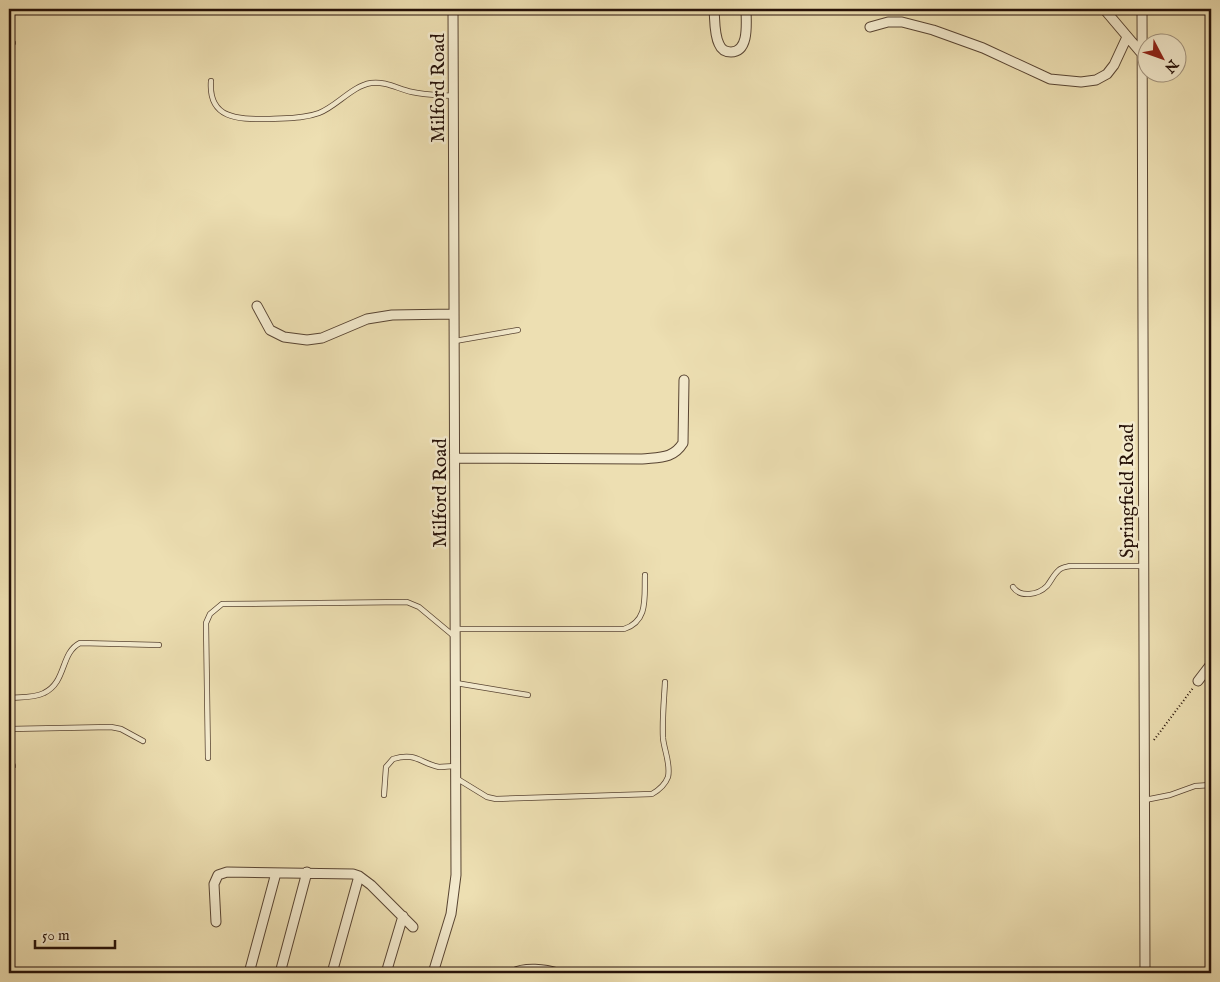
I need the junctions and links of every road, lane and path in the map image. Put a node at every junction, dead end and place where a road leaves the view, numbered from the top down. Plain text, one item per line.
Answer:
1 (453, 9) edge
2 (714, 9) edge
3 (746, 9) edge
4 (1104, 9) edge
5 (1142, 9) edge
6 (870, 27) dead end
7 (1142, 32) edge
8 (1127, 37) junction
9 (1138, 49) edge
10 (211, 82) dead end
11 (1143, 82) edge
12 (453, 96) junction
13 (257, 306) dead end
14 (454, 314) junction
15 (518, 330) dead end
16 (454, 341) junction
17 (684, 380) dead end
18 (455, 458) junction
19 (1143, 566) junction
20 (645, 576) dead end
21 (1012, 587) dead end
22 (456, 633) junction
23 (159, 645) dead end
24 (1211, 664) edge
25 (1198, 681) joint
26 (665, 682) dead end
27 (456, 683) junction
28 (528, 695) dead end
29 (9, 698) edge
30 (9, 729) edge
31 (1154, 739) dead end
32 (142, 741) dead end
33 (9, 756) edge
34 (208, 758) dead end
35 (13, 766) dead end
36 (455, 766) junction
37 (455, 777) junction
38 (1211, 785) edge
39 (384, 795) dead end
40 (1144, 800) junction
41 (276, 872) junction
42 (308, 872) junction
43 (358, 876) junction
44 (402, 916) junction
45 (216, 922) dead end
46 (413, 927) dead end
47 (249, 973) edge
48 (280, 973) edge
49 (332, 973) edge
50 (386, 973) edge
51 (433, 973) edge
52 (514, 973) edge
53 (557, 973) edge
54 (1145, 973) edge

1 - 12 street, Milford Road
2 - 3 street
4 - 8 street
5 - 7 street, Springfield Road
6 - 8 street
8 - 9 street
10 - 12 lane
11 - 19 street, Springfield Road
12 - 14 street, Milford Road
13 - 14 street
14 - 16 street, Milford Road
15 - 16 lane
16 - 18 street, Milford Road
17 - 18 street
18 - 22 street, Milford Road
19 - 21 lane
19 - 40 street, Springfield Road
20 - 22 lane
22 - 27 street, Milford Road
22 - 34 lane
23 - 29 lane
24 - 25 street
25 - 31 path
26 - 37 lane
27 - 28 lane
27 - 36 street, Milford Road
30 - 32 lane
33 - 35 lane
36 - 37 street, Milford Road
36 - 39 lane
37 - 51 street, Milford Road
38 - 40 lane
40 - 54 street, Springfield Road
41 - 42 street
41 - 45 street
41 - 47 street
42 - 43 street
42 - 48 street
43 - 44 street
43 - 49 street
44 - 46 street
44 - 50 street
52 - 53 street

